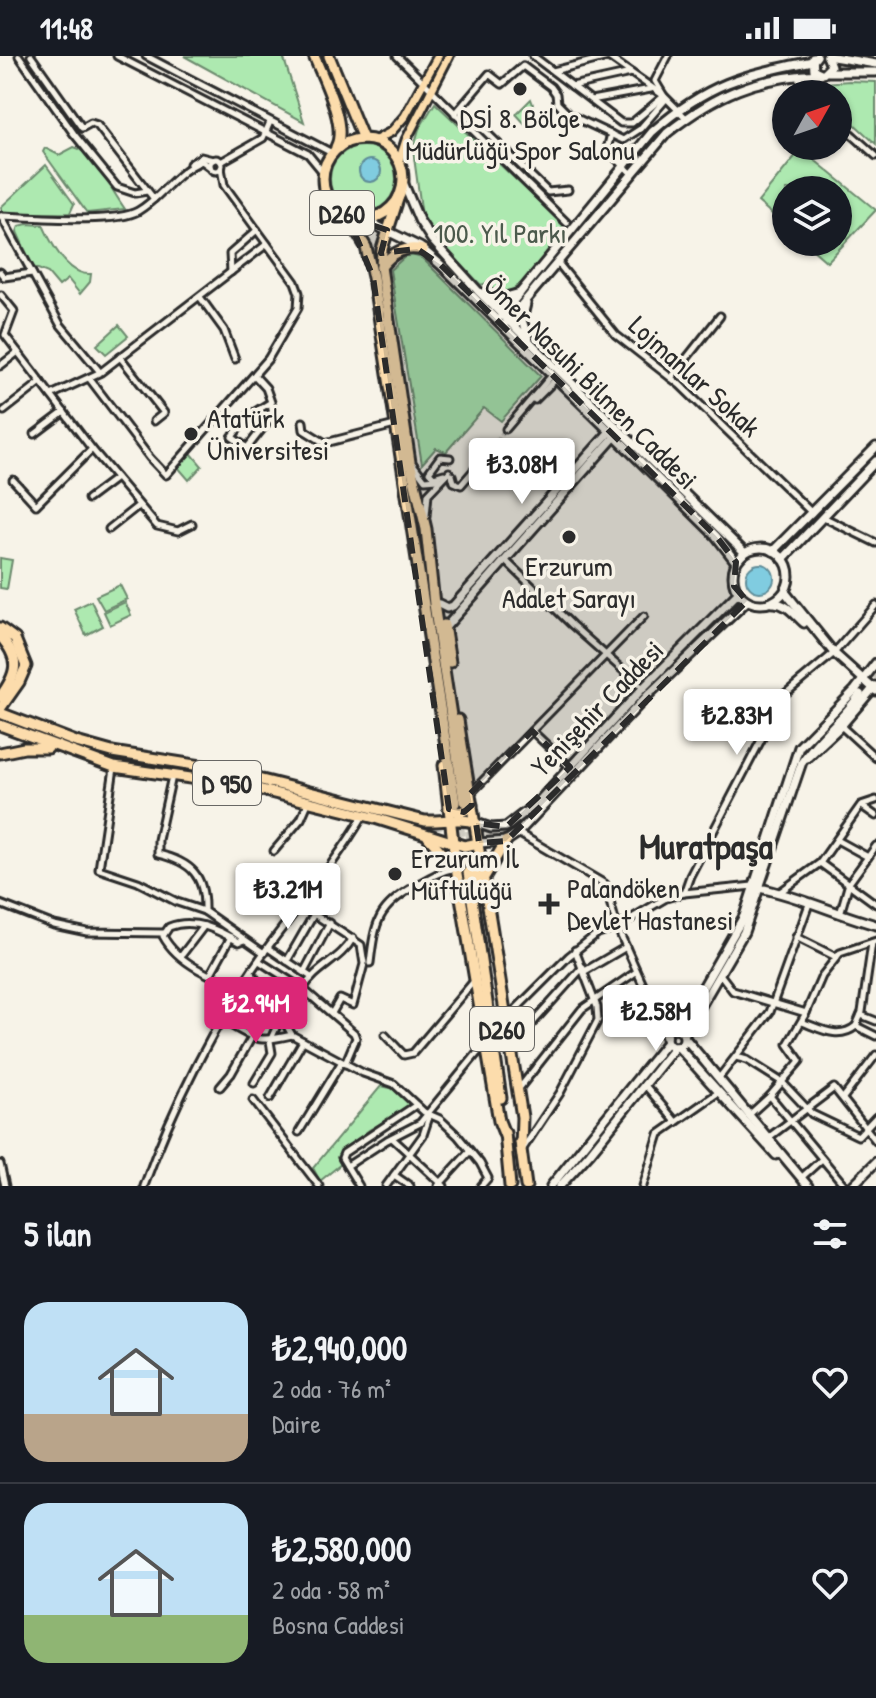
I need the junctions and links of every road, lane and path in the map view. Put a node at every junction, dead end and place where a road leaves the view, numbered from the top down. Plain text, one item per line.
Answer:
1 (19, 56) edge
2 (31, 56) edge
3 (117, 56) edge
4 (146, 56) edge
5 (314, 56) edge
6 (329, 56) edge
7 (397, 56) edge
8 (438, 56) edge
9 (449, 56) edge
10 (533, 56) edge
11 (607, 56) edge
12 (668, 56) edge
13 (827, 56) edge
14 (845, 56) edge
15 (814, 58) edge
16 (853, 60) junction
17 (876, 64) edge
18 (552, 71) junction
19 (876, 72) edge
20 (631, 73) junction
21 (824, 73) junction
22 (796, 76) junction
23 (799, 80) edge
24 (424, 82) junction
25 (571, 86) junction
26 (432, 88) junction
27 (652, 89) junction
28 (665, 98) junction
29 (590, 100) junction
30 (461, 108) junction
31 (678, 110) junction
32 (455, 114) junction
33 (686, 118) junction
34 (270, 122) junction
35 (82, 128) junction
36 (267, 132) junction
37 (74, 134) junction
38 (611, 134) junction
39 (852, 135) edge
40 (363, 139) junction
41 (374, 141) junction
42 (333, 152) junction
43 (876, 156) edge
44 (213, 160) junction
45 (399, 161) junction
46 (221, 165) junction
47 (188, 166) junction
48 (623, 166) junction
49 (210, 167) junction
50 (632, 174) junction
51 (323, 179) junction
52 (403, 182) junction
53 (568, 190) dead end
54 (148, 191) junction
55 (399, 196) junction
56 (154, 199) junction
57 (0, 216) edge
58 (348, 217) junction
59 (365, 220) junction
60 (567, 223) dead end
61 (257, 230) junction
62 (387, 230) junction
63 (267, 244) junction
64 (423, 250) junction
65 (558, 263) junction
66 (381, 267) junction
67 (0, 272) edge
68 (231, 272) junction
69 (32, 273) junction
70 (478, 291) junction
71 (532, 292) junction
72 (522, 293) junction
73 (1, 295) edge
74 (200, 297) junction
75 (720, 316) dead end
76 (502, 321) junction
77 (530, 343) junction
78 (18, 352) junction
79 (120, 357) junction
80 (235, 359) dead end
81 (0, 366) edge
82 (101, 372) junction
83 (255, 376) junction
84 (554, 377) junction
85 (89, 378) junction
86 (671, 378) junction
87 (41, 382) junction
88 (51, 395) junction
89 (271, 402) junction
90 (4, 411) dead end
91 (64, 412) junction
92 (154, 421) dead end
93 (303, 422) dead end
94 (395, 425) junction
95 (507, 429) tunnel mouth
96 (614, 431) junction
97 (35, 434) dead end
98 (876, 447) edge
99 (492, 448) tunnel mouth
100 (92, 449) junction
101 (450, 458) dead end
102 (876, 461) edge
103 (410, 462) junction
104 (452, 474) junction
105 (116, 478) junction
106 (13, 480) dead end
107 (88, 499) dead end
108 (138, 506) junction
109 (812, 513) junction
110 (823, 517) junction
111 (192, 524) dead end
112 (109, 529) dead end
113 (426, 529) junction
114 (876, 543) edge
115 (773, 551) junction
116 (745, 553) junction
117 (783, 559) junction
118 (504, 560) junction
119 (736, 562) junction
120 (427, 584) junction
121 (785, 592) junction
122 (738, 593) junction
123 (747, 601) junction
124 (772, 603) junction
125 (439, 604) junction
126 (876, 605) edge
127 (644, 616) dead end
128 (0, 628) edge
129 (444, 629) junction
130 (0, 636) edge
131 (834, 653) junction
132 (606, 655) junction
133 (876, 663) edge
134 (869, 670) junction
135 (876, 677) edge
136 (863, 678) junction
137 (643, 688) junction
138 (875, 688) edge
139 (855, 690) junction
140 (866, 699) junction
141 (1, 706) edge
142 (0, 725) edge
143 (841, 726) junction
144 (532, 731) junction
145 (64, 751) junction
146 (0, 753) edge
147 (876, 758) edge
148 (799, 760) junction
149 (114, 767) junction
150 (570, 767) junction
151 (172, 775) junction
152 (876, 800) edge
153 (308, 802) junction
154 (460, 802) junction
155 (861, 805) junction
156 (363, 815) junction
157 (876, 816) edge
158 (425, 821) junction
159 (451, 822) junction
160 (476, 823) junction
161 (518, 833) junction
162 (426, 835) junction
163 (837, 840) junction
164 (506, 841) junction
165 (454, 843) junction
166 (479, 843) junction
167 (876, 846) edge
168 (274, 851) dead end
169 (868, 857) junction
170 (820, 863) junction
171 (456, 865) junction
172 (476, 869) junction
173 (484, 880) junction
174 (849, 883) junction
175 (757, 887) junction
176 (780, 892) junction
177 (684, 893) junction
178 (0, 904) edge
179 (809, 904) junction
180 (876, 904) edge
181 (300, 905) junction
182 (204, 911) junction
183 (314, 914) junction
184 (840, 915) junction
185 (330, 923) junction
186 (876, 925) edge
187 (204, 926) junction
188 (617, 927) junction
189 (164, 933) junction
190 (231, 937) junction
191 (796, 937) junction
192 (353, 938) junction
193 (245, 940) junction
194 (874, 942) edge
195 (626, 947) junction
196 (266, 950) junction
197 (575, 950) junction
198 (181, 956) junction
199 (836, 957) junction
200 (259, 961) junction
201 (287, 961) junction
202 (370, 963) dead end
203 (584, 969) junction
204 (304, 972) junction
205 (636, 972) junction
206 (251, 973) junction
207 (720, 974) junction
208 (210, 975) junction
209 (311, 977) junction
210 (475, 981) junction
211 (241, 988) junction
212 (303, 989) junction
213 (509, 998) junction
214 (594, 999) junction
215 (272, 1001) junction
216 (522, 1001) junction
217 (772, 1004) junction
218 (653, 1007) junction
219 (332, 1013) junction
220 (806, 1013) junction
221 (861, 1015) junction
222 (280, 1018) junction
223 (506, 1019) junction
224 (223, 1021) junction
225 (876, 1021) edge
226 (802, 1022) junction
227 (856, 1026) junction
228 (675, 1029) junction
229 (292, 1035) junction
230 (385, 1035) dead end
231 (251, 1036) junction
232 (521, 1036) dead end
233 (684, 1036) junction
234 (876, 1036) edge
235 (666, 1039) junction
236 (270, 1041) junction
237 (303, 1041) junction
238 (486, 1047) junction
239 (676, 1047) junction
240 (876, 1055) edge
241 (736, 1057) junction
242 (343, 1063) junction
243 (718, 1079) junction
244 (782, 1082) junction
245 (254, 1083) dead end
246 (644, 1084) junction
247 (220, 1087) dead end
248 (518, 1091) junction
249 (719, 1091) junction
250 (770, 1096) junction
251 (270, 1098) dead end
252 (843, 1098) junction
253 (253, 1100) dead end
254 (416, 1105) junction
255 (807, 1109) junction
256 (749, 1115) junction
257 (429, 1116) junction
258 (876, 1117) edge
259 (791, 1120) junction
260 (676, 1122) junction
261 (867, 1128) junction
262 (299, 1132) dead end
263 (505, 1136) junction
264 (392, 1138) junction
265 (768, 1138) junction
266 (876, 1141) edge
267 (522, 1149) junction
268 (470, 1151) junction
269 (409, 1154) junction
270 (822, 1159) junction
271 (876, 1162) edge
272 (0, 1164) edge
273 (347, 1166) junction
274 (876, 1169) edge
275 (394, 1175) junction
276 (801, 1182) edge
277 (441, 1185) edge
278 (645, 1185) edge
279 (5, 1186) edge
280 (144, 1186) edge
281 (319, 1186) edge
282 (359, 1186) edge
283 (386, 1186) edge
284 (410, 1186) edge
285 (481, 1186) edge
286 (510, 1186) edge
287 (526, 1186) edge
288 (551, 1186) edge
289 (560, 1186) edge
290 (808, 1186) edge
291 (845, 1186) edge
292 (852, 1186) edge
293 (859, 1186) edge

1 - 37 street
2 - 35 street
3 - 36 street
4 - 34 street
5 - 42 highway, D260
6 - 40 highway
7 - 24 street
8 - 24 main road
9 - 26 main road
10 - 18 street
11 - 18 street
11 - 20 street
12 - 28 street
13 - 16 main road
13 - 21 main road
14 - 16 main road
15 - 21 main road
15 - 31 main road
16 - 17 main road
18 - 25 street
19 - 21 main road
20 - 25 street
20 - 27 street
21 - 22 main road
22 - 23 street
22 - 33 main road
24 - 26 street
24 - 41 main road
25 - 29 street
26 - 32 street
26 - 45 main road
27 - 28 street
27 - 29 street
28 - 29 street
28 - 31 street
28 - 38 street
30 - 32 street
30 - 38 street
30 - 53 street
31 - 33 street
31 - 48 main road
32 - 60 street
33 - 50 main road
34 - 36 street
34 - 42 street
35 - 37 street
35 - 54 street
36 - 46 street
36 - 51 street
37 - 54 street
38 - 48 street
39 - 43 street
40 - 41 highway, D260
40 - 42 highway, D260
41 - 45 highway, D260
42 - 51 highway, D260
44 - 46 street
44 - 47 street
44 - 49 street
45 - 52 highway, D260
46 - 49 street
46 - 61 street
47 - 49 street
47 - 56 street
48 - 50 street
48 - 72 main road
50 - 65 main road
51 - 58 highway, D260
52 - 55 highway, D260
52 - 70 main road, Ömer Nasuhi Bilmen Caddesi
54 - 56 street
55 - 59 highway, D260
55 - 62 highway
56 - 57 street
57 - 69 street
58 - 59 highway, D260
58 - 94 highway, D260
59 - 62 main road, Ömer Nasuhi Bilmen Caddesi
61 - 63 street
61 - 68 street
62 - 64 main road, Ömer Nasuhi Bilmen Caddesi
62 - 66 highway, D260
63 - 68 street
63 - 83 street
64 - 66 highway
64 - 76 main road, Ömer Nasuhi Bilmen Caddesi
65 - 71 main road
65 - 86 street, Lojmanlar Sokak
66 - 103 highway, D260
67 - 69 street
68 - 74 street
69 - 82 street
70 - 72 main road
70 - 76 main road, Ömer Nasuhi Bilmen Caddesi
71 - 76 main road
71 - 77 main road
72 - 76 main road
73 - 78 street
74 - 79 street
74 - 80 street
75 - 86 street
76 - 77 main road, Ömer Nasuhi Bilmen Caddesi
76 - 84 main road, Ömer Nasuhi Bilmen Caddesi
77 - 96 main road, Ömer Nasuhi Bilmen Caddesi
78 - 81 street
78 - 87 street
79 - 82 street
79 - 92 street
82 - 85 street
83 - 85 street
83 - 89 street
84 - 95 street
84 - 96 main road, Ömer Nasuhi Bilmen Caddesi
85 - 88 street
86 - 109 street, Lojmanlar Sokak
87 - 88 street
87 - 90 street
88 - 91 street
89 - 89 street
91 - 97 street
91 - 100 street
93 - 94 street
94 - 120 highway, D260
96 - 116 main road, Ömer Nasuhi Bilmen Caddesi
96 - 118 main road
96 - 119 main road, Ömer Nasuhi Bilmen Caddesi
96 - 125 main road
98 - 109 main road
99 - 104 street
100 - 105 street
100 - 106 street
101 - 104 street
102 - 110 main road
103 - 104 street
103 - 113 highway, D260
104 - 113 street
105 - 107 street
105 - 108 street
108 - 111 street
108 - 112 street
109 - 115 main road
110 - 114 street
110 - 117 main road
113 - 120 highway, D260
115 - 116 main road
115 - 117 main road
116 - 119 main road
117 - 121 main road
118 - 129 main road
118 - 132 street
119 - 122 main road
120 - 125 highway
120 - 154 highway, D260
120 - 154 highway
121 - 124 main road
121 - 131 main road
122 - 123 main road
122 - 137 main road, Yenişehir Caddesi
123 - 124 main road
123 - 161 main road, Yenişehir Caddesi
124 - 131 main road
125 - 129 highway
126 - 131 street
127 - 132 street
128 - 141 highway
129 - 154 highway
130 - 141 highway
131 - 136 main road
131 - 177 street
132 - 137 street
132 - 144 street
133 - 134 main road
134 - 135 main road
134 - 136 main road
136 - 138 main road
136 - 139 main road
137 - 150 main road, Yenişehir Caddesi
138 - 140 main road
139 - 140 main road
139 - 148 main road
140 - 143 main road
141 - 158 highway, D 950
142 - 145 highway, D 950
143 - 147 street
143 - 148 main road
144 - 150 street
144 - 154 street
145 - 146 highway
145 - 149 highway, D 950
148 - 148 main road
148 - 175 main road
148 - 175 main road
149 - 151 highway, D 950
149 - 182 street
150 - 160 main road, Yenişehir Caddesi
151 - 153 highway, D 950
151 - 182 street
152 - 155 street
153 - 156 highway, D 950
153 - 168 street
154 - 158 highway
154 - 159 highway
154 - 160 highway
155 - 157 street
155 - 163 street
156 - 162 highway, D 950
156 - 181 street
158 - 159 highway, D 950
159 - 160 highway
159 - 165 highway
160 - 166 highway
161 - 164 main road, Yenişehir Caddesi
161 - 188 street
162 - 165 highway, D 950
162 - 171 highway
163 - 169 street
163 - 170 street
164 - 166 main road, Yenişehir Caddesi
164 - 173 highway
165 - 166 highway
165 - 171 highway
166 - 172 highway
167 - 169 street
169 - 174 street
170 - 174 street
170 - 176 street
171 - 172 highway
171 - 202 street
171 - 210 highway
172 - 173 highway
172 - 263 highway, D260
172 - 267 highway, D260
173 - 213 highway
174 - 180 street
174 - 184 street
175 - 176 main road
175 - 177 street
175 - 207 main road
175 - 228 main road
176 - 179 main road
177 - 188 street
178 - 189 street
179 - 184 main road
179 - 191 street
181 - 183 street
181 - 196 street
182 - 193 street
183 - 185 street
183 - 201 street
184 - 186 main road
185 - 192 street
185 - 204 street
187 - 189 street
187 - 190 street
187 - 198 street
188 - 195 street
188 - 197 street
189 - 198 street
190 - 193 street
190 - 208 street
191 - 199 street
191 - 217 street
192 - 209 street
192 - 219 street
193 - 196 street
194 - 199 street
194 - 221 street
195 - 203 street
195 - 205 street
196 - 200 street
196 - 201 street
197 - 203 street
197 - 216 street
198 - 208 street
199 - 220 street
200 - 206 street
200 - 212 street
201 - 204 street
203 - 214 street
203 - 232 street
204 - 209 street
205 - 214 street
205 - 218 street
206 - 211 street
206 - 215 street
207 - 217 street
207 - 233 main road
208 - 211 street
209 - 212 street
210 - 230 street
210 - 238 highway
211 - 224 street
212 - 219 street
213 - 216 street
213 - 223 highway
214 - 248 street
214 - 267 street
215 - 222 street
215 - 231 street
216 - 223 street
217 - 220 street
217 - 241 street
218 - 228 main road
218 - 235 main road
219 - 242 street
220 - 226 street
221 - 225 street
221 - 227 street
222 - 229 street
222 - 236 street
223 - 248 highway
224 - 231 street
224 - 280 street
226 - 227 street
226 - 244 street
227 - 234 street
228 - 233 main road
228 - 235 main road
229 - 236 street
229 - 237 street
231 - 236 street
231 - 247 street
233 - 239 main road
233 - 243 main road
235 - 239 main road
235 - 288 main road
236 - 245 street
237 - 242 street
237 - 251 street
238 - 257 street
238 - 263 highway
239 - 246 main road
239 - 249 main road
240 - 252 street
241 - 243 street
241 - 244 street
242 - 254 street
242 - 262 street
243 - 256 main road
244 - 250 street
244 - 255 street
246 - 260 street
246 - 289 main road
248 - 267 highway
249 - 260 street
249 - 276 main road
250 - 256 street
250 - 259 street
252 - 255 street
252 - 261 street
253 - 281 street
254 - 257 street
254 - 273 street
255 - 259 street
255 - 261 street
256 - 265 main road
257 - 264 street
257 - 268 street
257 - 269 street
258 - 261 street
259 - 265 street
259 - 270 street
260 - 278 street
261 - 266 street
263 - 286 highway, D260
264 - 269 street
264 - 273 street
265 - 276 main road
267 - 287 highway, D260
268 - 277 street
268 - 285 street
269 - 275 street
269 - 277 street
270 - 276 street
270 - 291 street
271 - 292 main road
272 - 279 street
273 - 282 street
274 - 293 main road
275 - 283 street
275 - 284 street
276 - 290 main road

